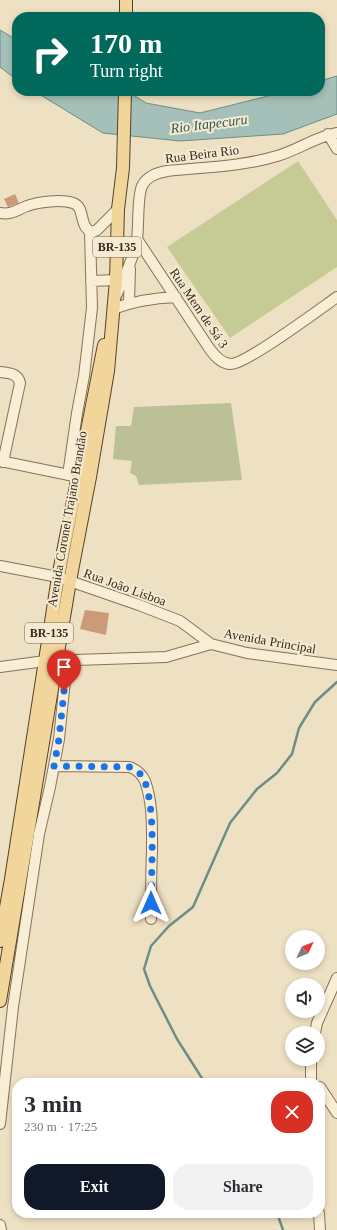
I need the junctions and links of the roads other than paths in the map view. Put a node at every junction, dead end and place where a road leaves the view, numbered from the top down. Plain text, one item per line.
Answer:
1 (126, 0) edge
2 (126, 12) edge
3 (125, 96) edge
4 (333, 134) edge
5 (337, 149) edge
6 (118, 209) junction
7 (0, 213) edge
8 (90, 232) junction
9 (137, 239) junction
10 (130, 265) junction
11 (116, 280) junction
12 (91, 281) junction
13 (176, 297) junction
14 (337, 297) edge
15 (130, 302) junction
16 (114, 305) junction
17 (112, 327) junction
18 (0, 372) edge
19 (2, 462) edge
20 (73, 475) junction
21 (90, 477) junction
22 (0, 566) edge
23 (58, 577) junction
24 (70, 581) junction
25 (211, 644) junction
26 (56, 661) junction
27 (337, 665) edge
28 (0, 667) edge
29 (54, 766) junction
30 (151, 919) dead end
31 (0, 942) edge
32 (337, 978) edge
33 (1, 988) edge
34 (0, 1001) edge
35 (316, 1026) edge
36 (311, 1066) edge
37 (311, 1078) edge
38 (325, 1095) edge
39 (337, 1113) edge
40 (0, 1124) edge
41 (319, 1218) edge
42 (0, 1225) edge
43 (1, 1230) edge
44 (320, 1230) edge

1 - 2 main road
3 - 6 main road, Avenida Coronel Trajano Brandão / BR-135
4 - 5 street
4 - 9 street, Rua Beira Rio
6 - 8 street
6 - 11 main road, Avenida Coronel Trajano Brandão / BR-135
7 - 8 street
8 - 12 street
9 - 10 street, Rua Beira Rio
9 - 13 street, Rua Mem de Sá 3
10 - 15 street
10 - 16 street, Rua Beira Rio
11 - 12 street
11 - 16 main road, Avenida Coronel Trajano Brandão / BR-135
12 - 20 street
13 - 14 street, Rua Mem de Sá 3
13 - 15 street
15 - 16 street
16 - 17 main road, Avenida Coronel Trajano Brandão / BR-135
17 - 20 main road, Avenida Coronel Trajano Brandão / BR-135
17 - 21 main road, Avenida Coronel Trajano Brandão / BR-135
18 - 19 street
19 - 20 street
20 - 21 street
20 - 23 main road, Avenida Coronel Trajano Brandão / BR-135
21 - 24 main road, Avenida Coronel Trajano Brandão / BR-135
22 - 23 street, Rua João Lisboa
23 - 24 street, Rua João Lisboa
23 - 26 main road, Avenida Coronel Trajano Brandão / BR-135
24 - 25 street, Rua João Lisboa
24 - 26 main road, Avenida Coronel Trajano Brandão / BR-135
25 - 26 street, Avenida Principal
25 - 27 street, Avenida Principal
26 - 28 street, Avenida Principal
26 - 29 street, Avenida Coronel Trajano Brandão
26 - 31 main road, Avenida Coronel Trajano Brandão / BR-135
26 - 33 main road, Avenida Coronel Trajano Brandão / BR-135
29 - 30 street
29 - 40 street, Avenida Coronel Trajano Brandão
32 - 35 street
33 - 34 main road, Avenida Coronel Trajano Brandão / BR-135
36 - 37 street
38 - 39 street
41 - 44 street
42 - 43 street

